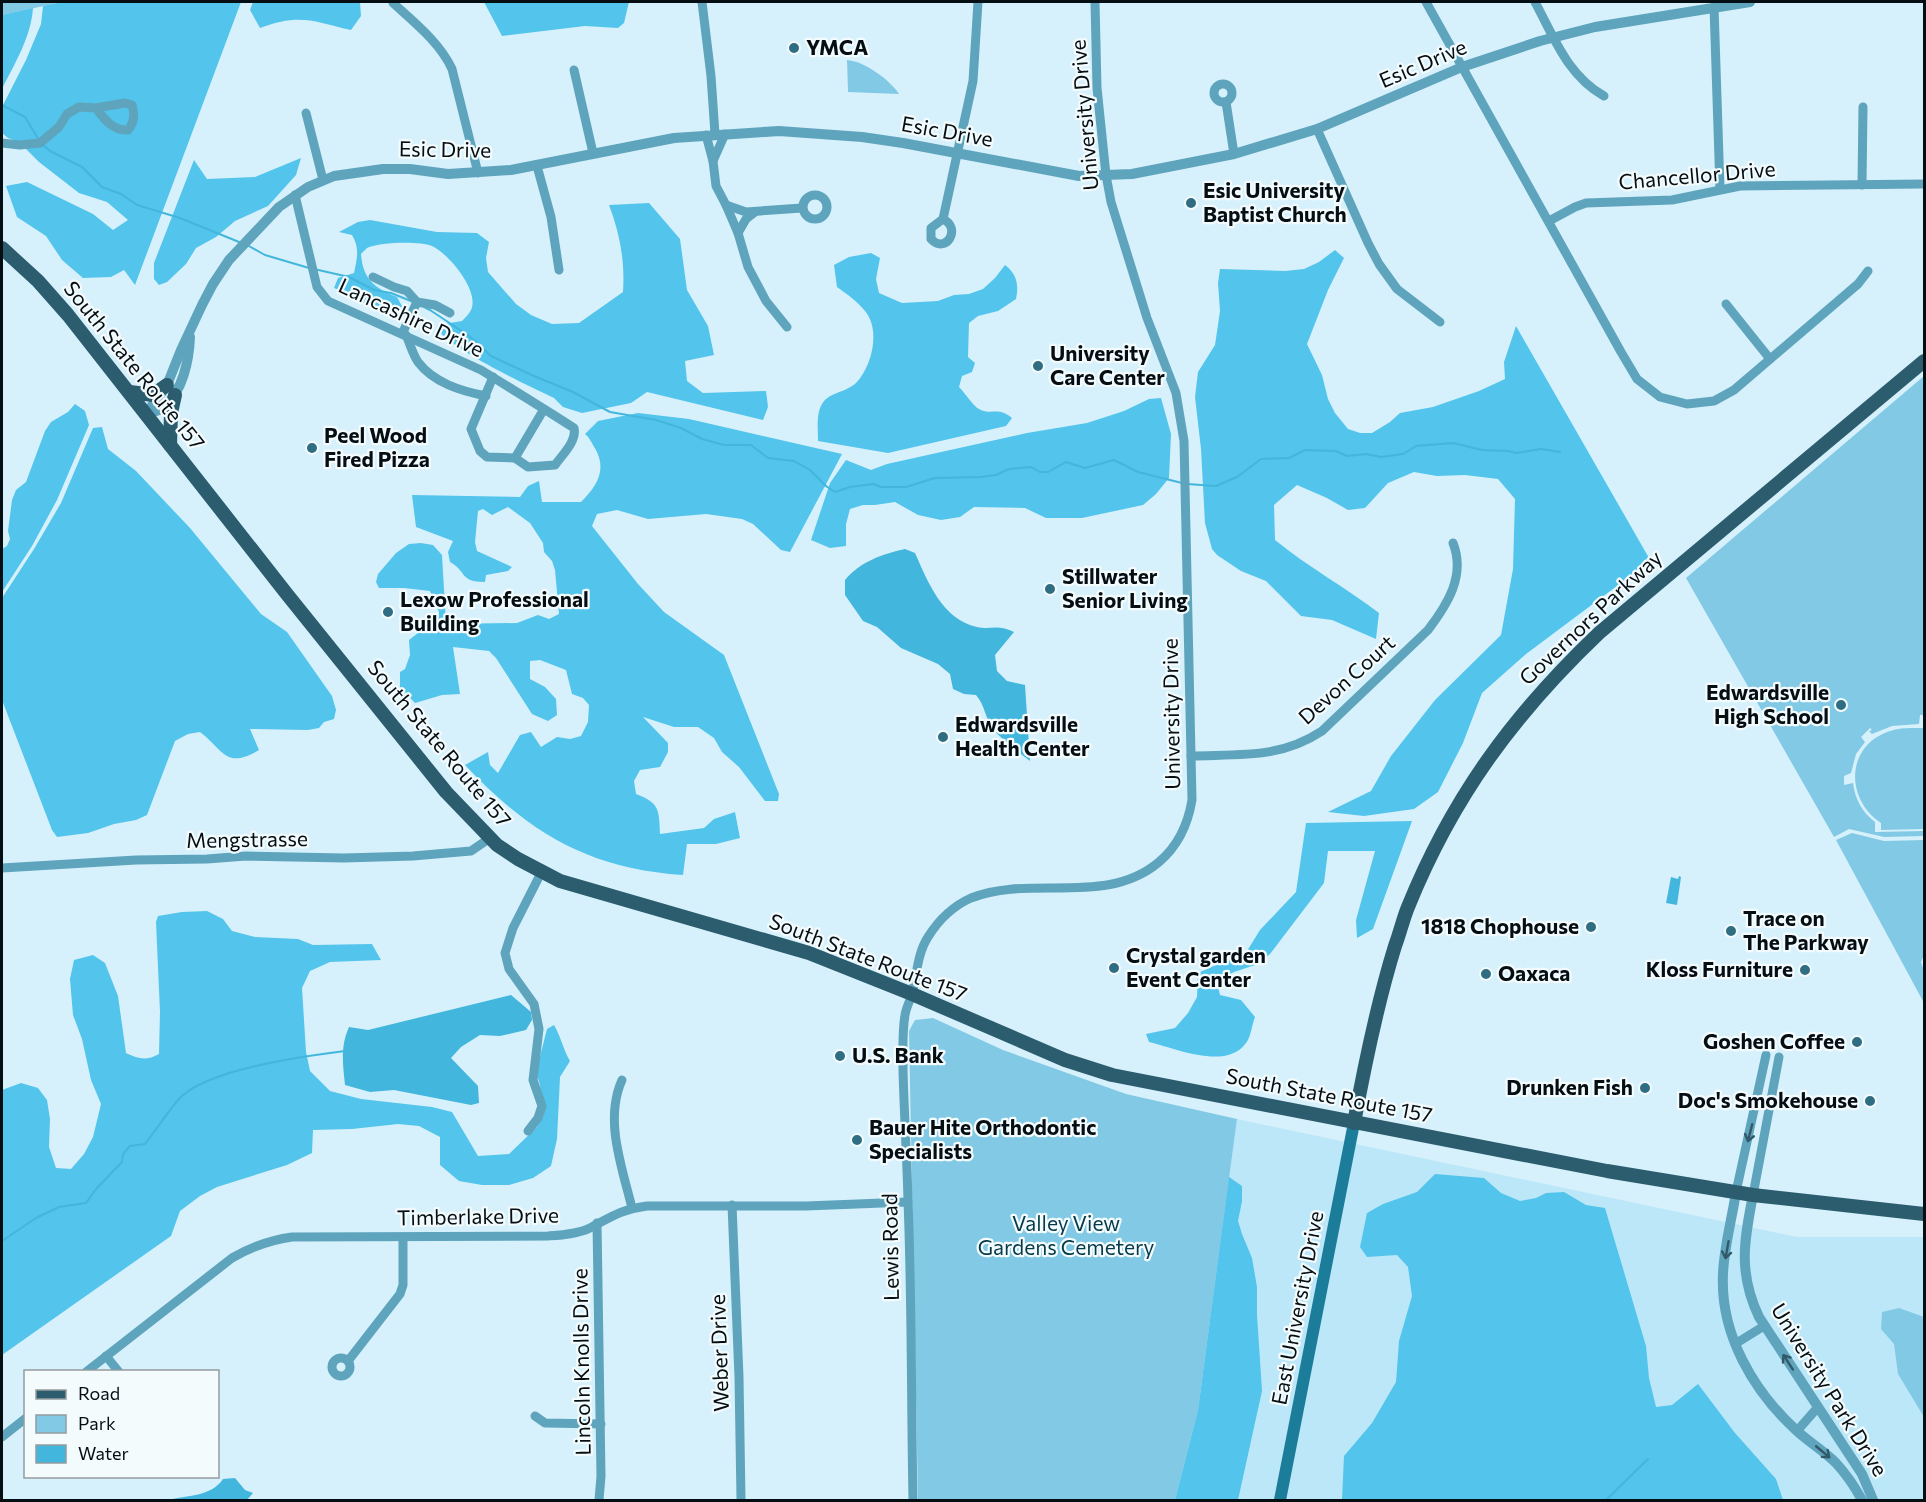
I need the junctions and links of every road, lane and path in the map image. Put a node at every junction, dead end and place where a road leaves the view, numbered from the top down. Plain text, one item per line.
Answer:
1 (702, 2) edge
2 (978, 2) edge
3 (1095, 2) edge
4 (1426, 2) edge
5 (1535, 2) edge
6 (1750, 2) edge
7 (393, 3) dead end
8 (1714, 7) junction
9 (1554, 37) junction
10 (1462, 67) junction
11 (574, 70) dead end
12 (1604, 96) dead end
13 (1226, 102) dead end
14 (1863, 106) dead end
15 (96, 108) dead end
16 (306, 113) dead end
17 (1317, 129) junction
18 (716, 134) junction
19 (2, 142) edge
20 (593, 153) junction
21 (958, 153) junction
22 (1233, 154) junction
23 (713, 161) junction
24 (537, 166) junction
25 (478, 172) junction
26 (1106, 176) junction
27 (323, 180) junction
28 (1924, 184) edge
29 (1862, 185) junction
30 (1720, 189) junction
31 (295, 195) junction
32 (726, 205) junction
33 (802, 208) dead end
34 (755, 212) junction
35 (943, 219) dead end
36 (1549, 221) junction
37 (738, 233) junction
38 (2, 248) edge
39 (559, 270) dead end
40 (1868, 271) dead end
41 (373, 277) dead end
42 (417, 302) junction
43 (1726, 304) dead end
44 (450, 313) dead end
45 (1440, 322) dead end
46 (787, 327) dead end
47 (404, 335) junction
48 (1770, 359) junction
49 (1924, 361) edge
50 (493, 377) junction
51 (171, 390) junction
52 (130, 392) junction
53 (486, 396) junction
54 (544, 409) junction
55 (146, 414) junction
56 (170, 445) junction
57 (515, 458) junction
58 (1453, 543) dead end
59 (1191, 756) junction
60 (490, 838) junction
61 (2, 868) edge
62 (542, 871) junction
63 (912, 994) junction
64 (1766, 1055) dead end
65 (1779, 1057) dead end
66 (622, 1080) dead end
67 (1354, 1123) junction
68 (528, 1131) dead end
69 (1736, 1192) junction
70 (1753, 1195) junction
71 (909, 1202) junction
72 (732, 1204) junction
73 (633, 1208) junction
74 (1924, 1214) edge
75 (597, 1223) junction
76 (403, 1237) junction
77 (1764, 1326) junction
78 (1735, 1344) junction
79 (106, 1356) junction
80 (348, 1361) dead end
81 (87, 1370) edge
82 (117, 1370) edge
83 (1818, 1407) junction
84 (535, 1416) dead end
85 (24, 1420) edge
86 (601, 1424) junction
87 (1797, 1431) junction
88 (2, 1437) edge
89 (599, 1500) edge
90 (741, 1500) edge
91 (913, 1500) edge
92 (1280, 1500) edge
93 (1862, 1500) edge
94 (1873, 1500) edge

1 - 18 street
2 - 21 street
3 - 26 street, University Drive
4 - 10 street
5 - 9 street
6 - 8 street, Esic Drive
7 - 25 street
8 - 9 street, Esic Drive
8 - 30 street
9 - 10 street, Esic Drive
9 - 12 street
10 - 17 street, Esic Drive
10 - 36 street
11 - 20 street
13 - 22 street
14 - 29 street
15 - 19 street
16 - 27 street
17 - 22 street, Esic Drive
17 - 45 street
18 - 20 street, Esic Drive
18 - 21 street, Esic Drive
18 - 23 street
18 - 23 street
20 - 24 street, Esic Drive
21 - 26 street, Esic Drive
21 - 35 street
22 - 26 street, Esic Drive
23 - 32 street
24 - 25 street, Esic Drive
24 - 39 street
25 - 27 street, Esic Drive
26 - 59 street, University Drive
27 - 31 street, Esic Drive
28 - 29 street, Chancellor Drive
29 - 30 street, Chancellor Drive
30 - 36 street, Chancellor Drive
31 - 47 street, Lancashire Drive
31 - 51 street, Esic Drive
32 - 34 street
32 - 37 street
33 - 34 street
34 - 37 street
36 - 48 street
37 - 46 street
38 - 52 main road, South State Route 157
40 - 48 street
41 - 42 street
42 - 44 street
42 - 47 street
43 - 48 street
47 - 50 street, Lancashire Drive
47 - 53 street
49 - 67 main road, Governors Parkway
50 - 53 street
50 - 54 street, Lancashire Drive
51 - 52 main road
51 - 55 street, Esic Drive
51 - 56 main road
52 - 55 main road, South State Route 157
53 - 57 street
54 - 57 street
54 - 57 street, Lancashire Drive
55 - 56 main road, South State Route 157
56 - 60 main road, South State Route 157
58 - 59 street, Devon Court
59 - 63 street, University Drive
60 - 61 street, Mengstrasse
60 - 62 main road, South State Route 157
62 - 63 main road, South State Route 157
62 - 68 street
63 - 67 main road, South State Route 157
63 - 71 street, Lewis Road
64 -> 69 street
65 - 70 street
66 - 73 street
67 - 69 main road, South State Route 157
67 - 92 main road, East University Drive
69 - 70 main road, South State Route 157
69 -> 78 street, University Park Drive
70 - 74 main road, South State Route 157
70 - 77 street, University Park Drive
71 - 72 street, Timberlake Drive
71 - 91 street, Lewis Road
72 - 73 street, Timberlake Drive
72 - 90 street, Weber Drive
73 - 75 street, Timberlake Drive
75 - 76 street, Timberlake Drive
75 - 86 street, Lincoln Knolls Drive
76 - 79 street, Timberlake Drive
76 - 80 street
77 - 78 street
83 -> 77 street, University Park Drive
78 - 87 street, University Park Drive
79 - 81 street, Timberlake Drive
79 - 82 street
83 - 87 street
83 - 94 street, University Park Drive
84 - 86 street
85 - 88 street
86 - 89 street, Lincoln Knolls Drive
87 -> 93 street, University Park Drive

